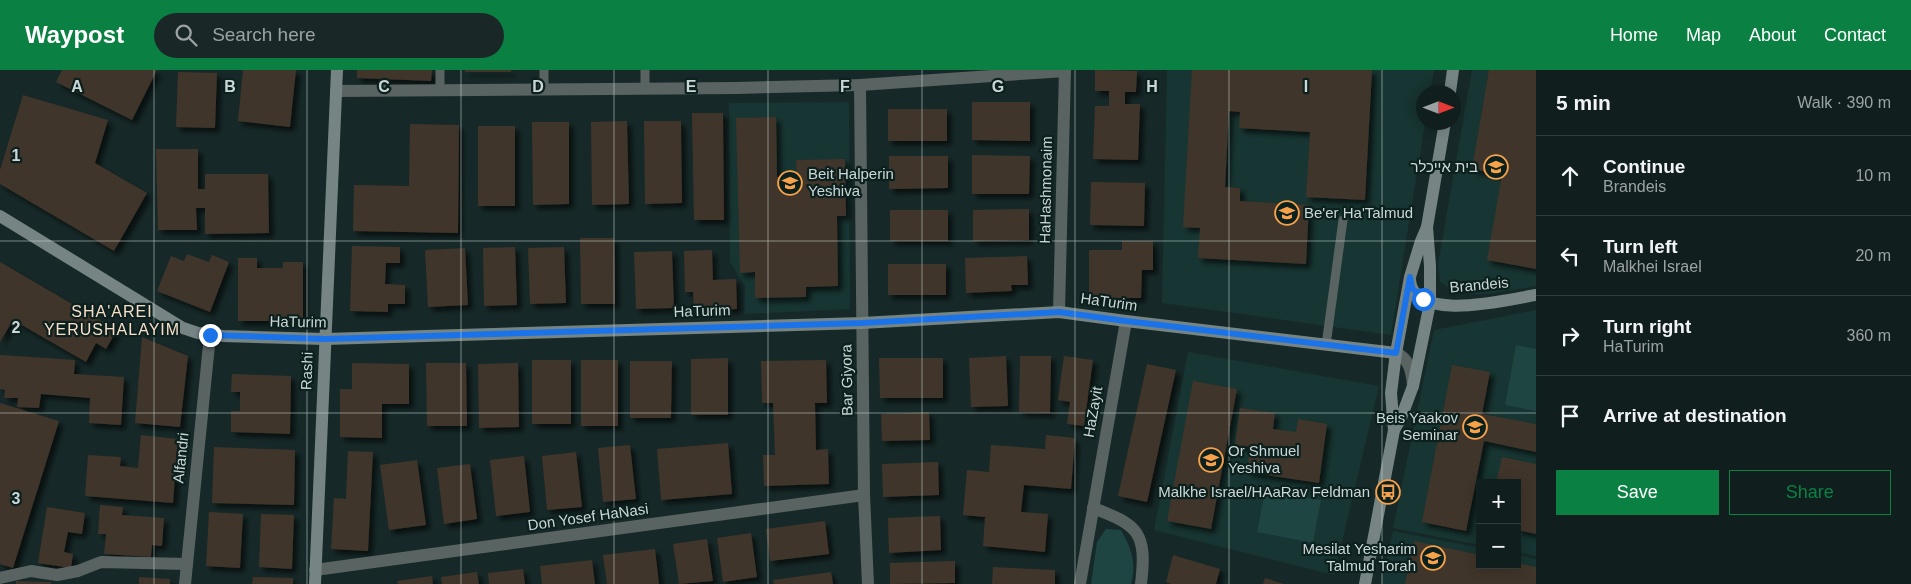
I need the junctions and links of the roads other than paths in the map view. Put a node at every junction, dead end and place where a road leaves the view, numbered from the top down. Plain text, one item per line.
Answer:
1 (337, 70) edge
2 (440, 70) edge
3 (544, 70) edge
4 (645, 70) edge
5 (1065, 70) edge
6 (1453, 70) edge
7 (1451, 85) edge
8 (860, 86) junction
9 (645, 89) junction
10 (544, 90) junction
11 (336, 91) junction
12 (440, 91) junction
13 (1444, 130) edge
14 (0, 216) edge
15 (1343, 220) dead end
16 (1428, 227) junction
17 (1410, 277) junction
18 (1536, 295) edge
19 (1430, 303) junction
20 (1059, 312) junction
21 (1126, 321) junction
22 (862, 323) junction
23 (210, 335) junction
24 (325, 339) junction
25 (1326, 345) junction
26 (1396, 353) junction
27 (1413, 386) junction
28 (1394, 430) junction
29 (864, 495) junction
30 (1093, 508) junction
31 (187, 564) junction
32 (315, 570) junction
33 (0, 578) edge
34 (185, 584) edge
35 (315, 584) edge
36 (868, 584) edge
37 (1080, 584) edge
38 (1141, 584) edge
39 (1364, 584) edge

1 - 11 street, Rashi
2 - 12 lane
3 - 10 lane
4 - 9 lane
5 - 8 street
5 - 20 street, HaHashmonaim
6 - 7 street
8 - 9 street
8 - 22 street, Bar Giyora
9 - 10 street
10 - 12 street
11 - 12 street
11 - 24 street, Rashi
13 - 16 street
14 - 23 street, HaTurim
15 - 25 lane
16 - 17 street
16 - 19 street
17 - 19 street, Brandeis
17 - 26 street
18 - 19 street, Brandeis
19 - 27 street
20 - 21 street, HaTurim
20 - 22 street, HaTurim
21 - 25 street, HaTurim
21 - 30 street, HaZayit
22 - 24 street, HaTurim
22 - 29 street, Bar Giyora
23 - 24 street, HaTurim
23 - 31 street, Alfandri
24 - 32 street, Rashi
25 - 26 street, HaTurim
26 - 27 street
26 - 28 street
27 - 28 street
28 - 39 street
29 - 32 street, Don Yosef HaNasi
29 - 36 street, Bar Giyora
30 - 37 street, HaZayit
30 - 38 street
31 - 33 street
31 - 34 street, Alfandri
32 - 35 street, Rashi

